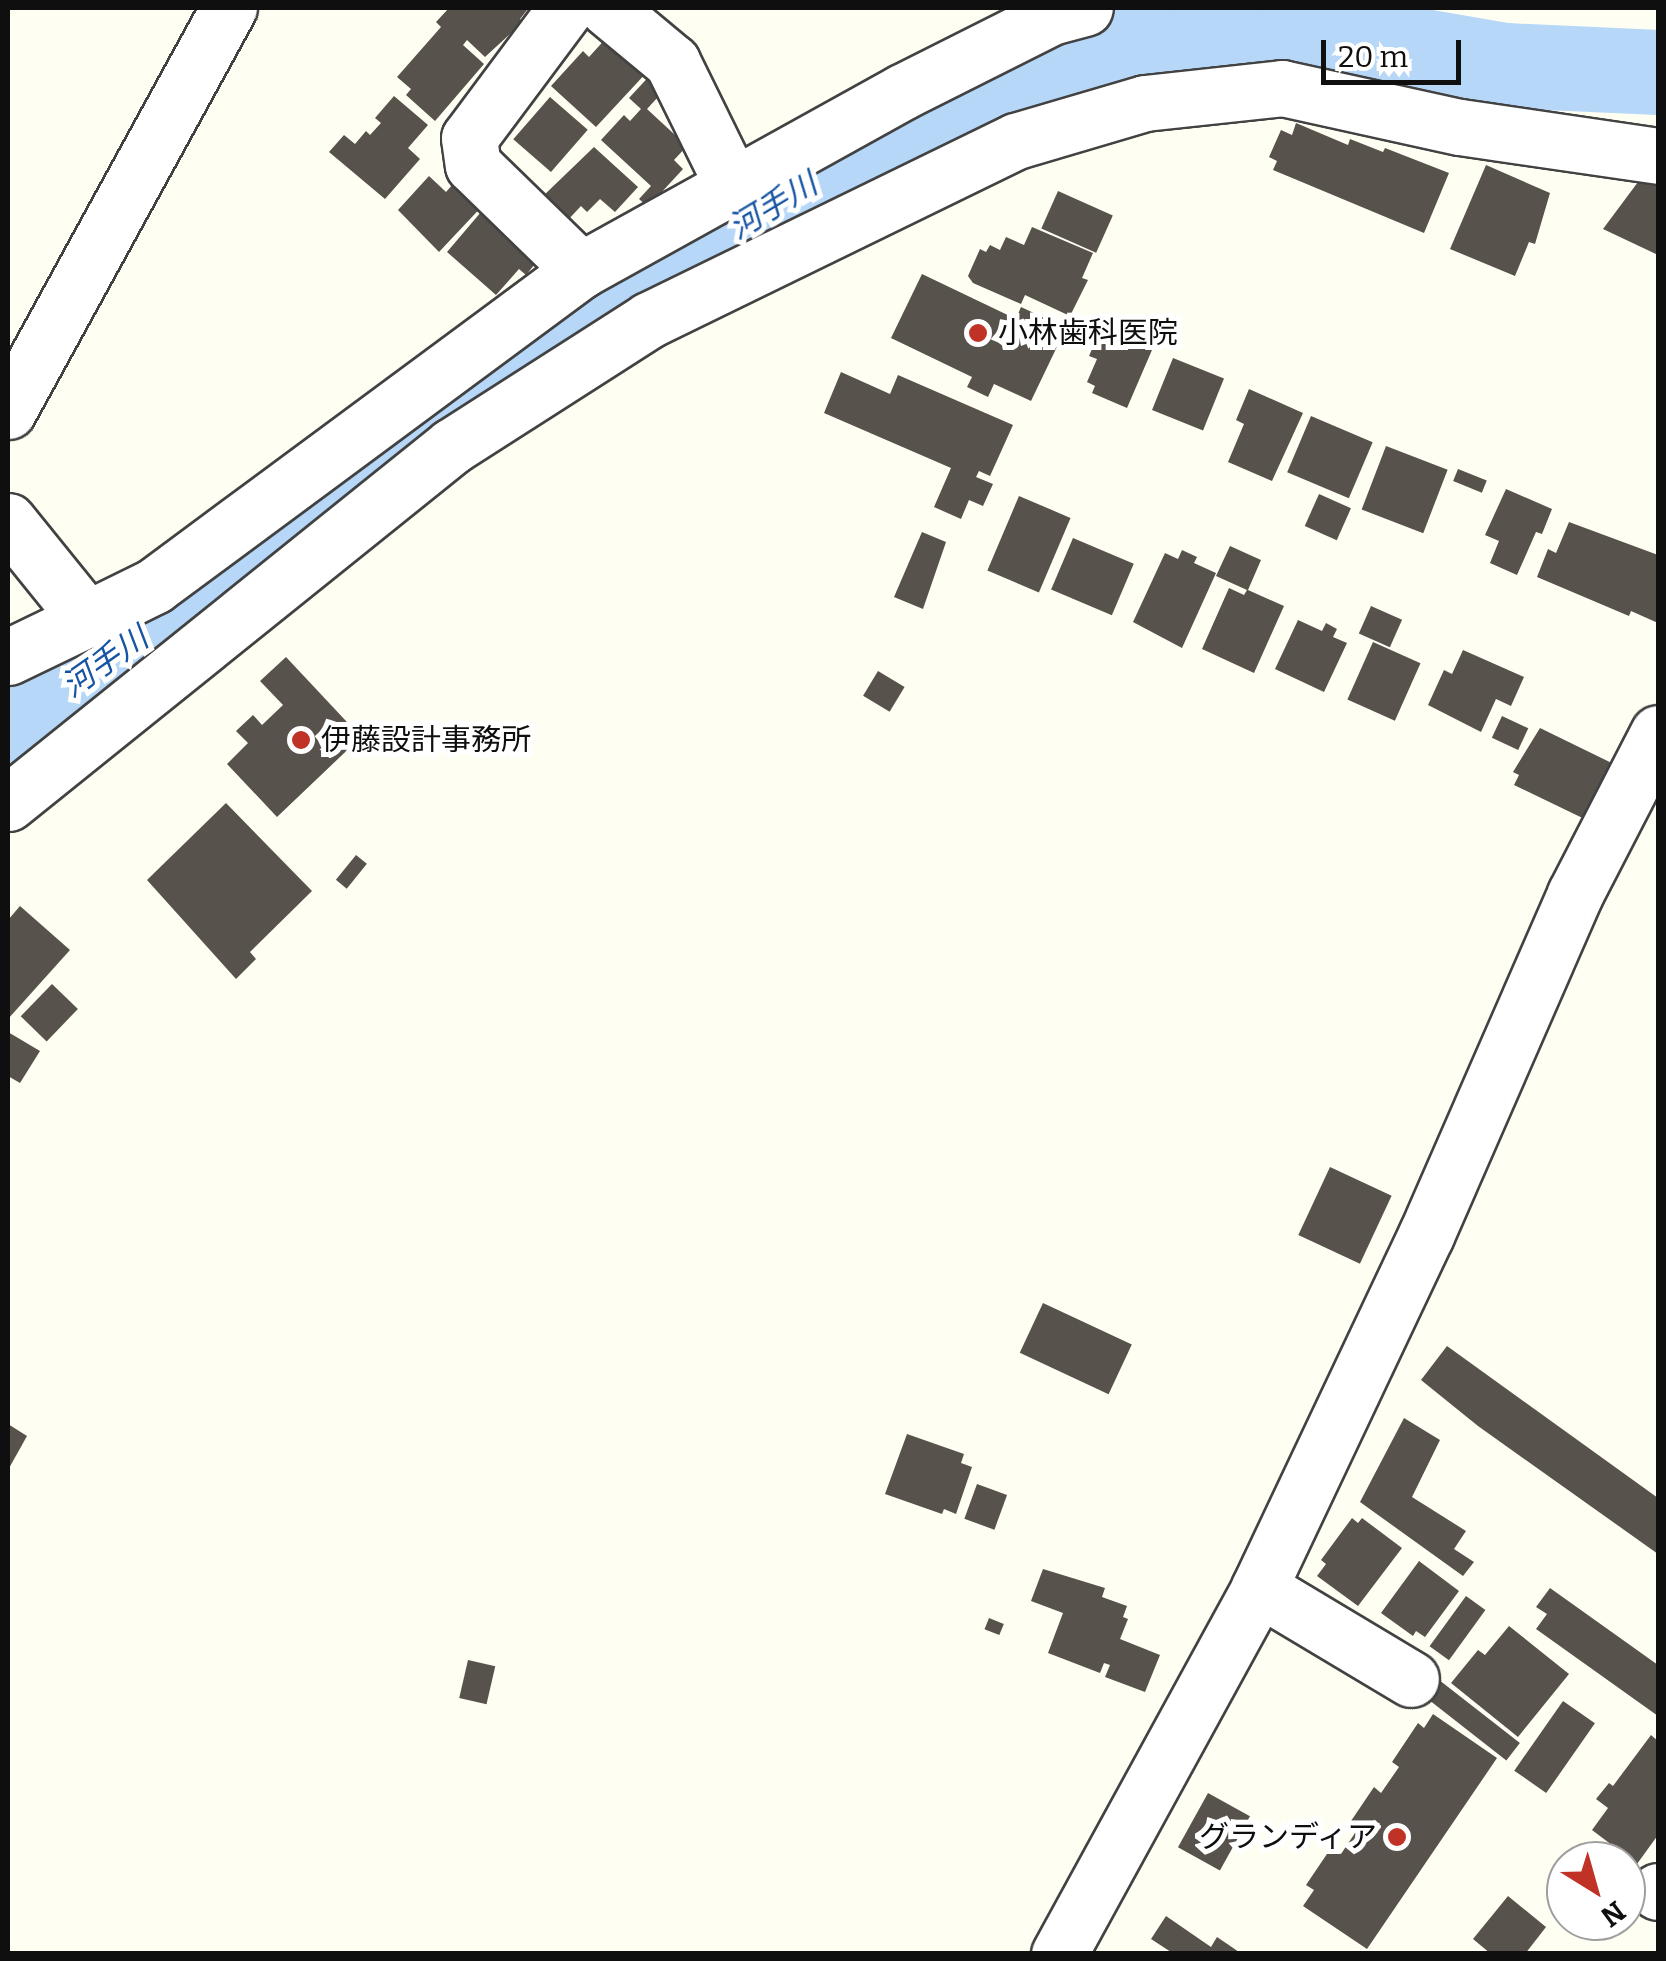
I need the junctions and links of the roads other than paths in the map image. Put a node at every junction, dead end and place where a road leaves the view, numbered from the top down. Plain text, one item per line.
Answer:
1 (228, 8) edge
2 (566, 8) edge
3 (607, 8) edge
4 (1085, 8) edge
5 (1658, 156) edge
6 (732, 184) junction
7 (581, 270) junction
8 (8, 411) edge
9 (8, 521) edge
10 (87, 619) junction
11 (8, 657) edge
12 (1658, 733) edge
13 (8, 802) edge
14 (1259, 1588) junction
15 (1411, 1679) dead end
16 (1059, 1954) edge

1 - 8 street
2 - 7 street
3 - 6 street
4 - 6 street
5 - 13 street
6 - 7 street
7 - 10 street
9 - 10 street
10 - 11 street
12 - 14 street
14 - 15 street
14 - 16 street

